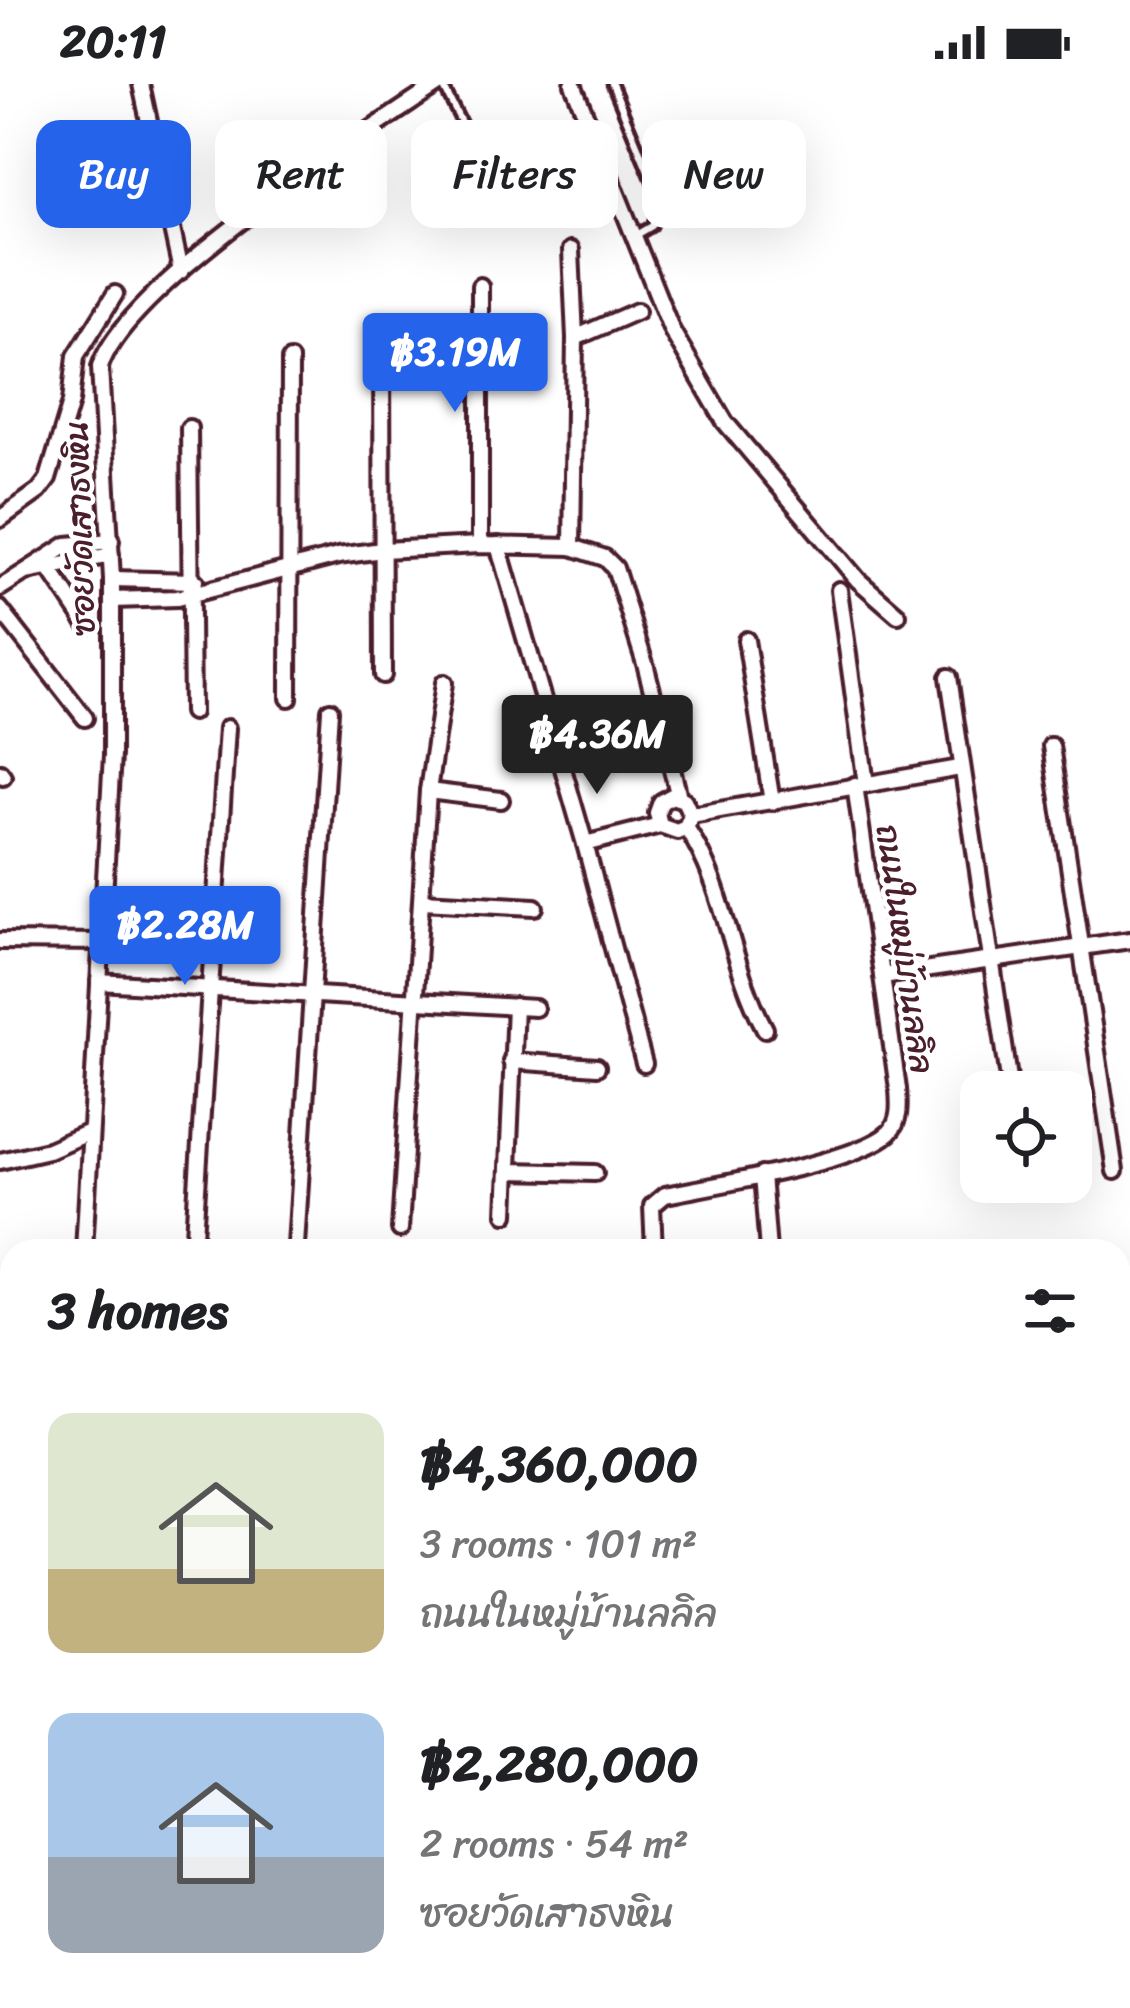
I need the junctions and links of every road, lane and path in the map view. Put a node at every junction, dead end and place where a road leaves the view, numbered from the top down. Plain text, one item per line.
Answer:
1 (140, 84) edge
2 (441, 84) edge
3 (573, 84) edge
4 (612, 84) edge
5 (459, 120) edge
6 (588, 120) edge
7 (618, 192) edge
8 (635, 236) junction
9 (571, 250) dead end
10 (181, 271) junction
11 (480, 286) dead end
12 (115, 294) dead end
13 (638, 311) dead end
14 (575, 338) junction
15 (382, 341) dead end
16 (290, 360) dead end
17 (189, 428) dead end
18 (0, 519) edge
19 (480, 544) junction
20 (498, 544) junction
21 (572, 547) junction
22 (111, 548) junction
23 (382, 550) junction
24 (45, 563) junction
25 (288, 572) junction
26 (112, 578) junction
27 (189, 579) junction
28 (211, 586) junction
29 (0, 588) edge
30 (838, 590) dead end
31 (189, 596) junction
32 (112, 600) junction
33 (0, 609) edge
34 (898, 615) dead end
35 (87, 625) dead end
36 (746, 640) dead end
37 (383, 675) dead end
38 (949, 677) dead end
39 (444, 683) dead end
40 (289, 698) dead end
41 (330, 710) dead end
42 (192, 712) dead end
43 (86, 718) dead end
44 (227, 728) dead end
45 (1051, 746) dead end
46 (961, 768) junction
47 (860, 784) junction
48 (428, 791) junction
49 (679, 797) junction
50 (501, 800) dead end
51 (772, 802) junction
52 (688, 821) junction
53 (660, 825) junction
54 (585, 844) junction
55 (422, 901) junction
56 (535, 907) dead end
57 (1130, 940) edge
58 (0, 941) edge
59 (102, 942) junction
60 (1080, 947) junction
61 (991, 958) junction
62 (882, 976) junction
63 (99, 982) junction
64 (210, 989) junction
65 (311, 996) junction
66 (417, 1001) junction
67 (515, 1006) junction
68 (536, 1007) dead end
69 (765, 1029) dead end
70 (511, 1061) junction
71 (644, 1064) dead end
72 (597, 1067) dead end
73 (1008, 1071) edge
74 (88, 1132) junction
75 (0, 1161) edge
76 (509, 1171) junction
77 (1115, 1171) dead end
78 (595, 1173) dead end
79 (762, 1175) junction
80 (506, 1214) dead end
81 (400, 1228) dead end
82 (84, 1239) edge
83 (194, 1239) edge
84 (296, 1239) edge
85 (653, 1239) edge
86 (767, 1239) edge

1 - 10 street
2 - 5 lane
2 - 10 street, ซอยวัดเสาธงหิน
3 - 6 street
4 - 8 lane
7 - 8 street
8 - 34 street
9 - 14 street
10 - 22 street, ซอยวัดเสาธงหิน
11 - 19 street
12 - 18 street
13 - 14 street
14 - 21 street
15 - 23 street
16 - 25 street
17 - 27 street
19 - 20 street
19 - 23 street
20 - 21 street
20 - 54 street
21 - 49 street
22 - 24 street
22 - 26 street, ซอยวัดเสาธงหิน
23 - 25 street
23 - 37 street
24 - 29 street
24 - 35 street
25 - 28 street
25 - 40 street
26 - 27 street
26 - 32 street, ซอยวัดเสาธงหิน
27 - 28 street
27 - 31 street
28 - 31 street
30 - 47 street
31 - 32 street
31 - 42 street
32 - 59 street, ซอยวัดเสาธงหิน
33 - 43 street
36 - 51 street
38 - 46 street
39 - 48 street
41 - 65 street
44 - 64 street
45 - 60 street
46 - 47 street
46 - 61 street
47 - 51 street, ถนนในหมู่บ้านลลิล
47 - 62 street, ถนนในหมู่บ้านลลิล
48 - 50 street
48 - 55 street
49 - 52 street
49 - 53 street
51 - 52 street, ถนนในหมู่บ้านลลิล
52 - 53 street, ถนนในหมู่บ้านลลิล
52 - 69 street
53 - 54 street, ถนนในหมู่บ้านลลิล
54 - 71 street
55 - 56 street
55 - 66 street
57 - 60 street
58 - 59 street
59 - 63 street, ซอยวัดเสาธงหิน
60 - 61 street
60 - 77 street
61 - 62 street
61 - 73 street
62 - 79 street, ถนนในหมู่บ้านลลิล
63 - 64 street
63 - 74 street, ซอยวัดเสาธงหิน
64 - 65 street
64 - 83 street
65 - 66 street
65 - 84 street
66 - 67 street
66 - 81 street
67 - 68 street
67 - 70 street
70 - 72 street
70 - 76 street
74 - 75 street
74 - 82 street, ซอยวัดเสาธงหิน
76 - 78 street
76 - 80 street
79 - 85 street, ถนนในหมู่บ้านลลิล
79 - 86 street

